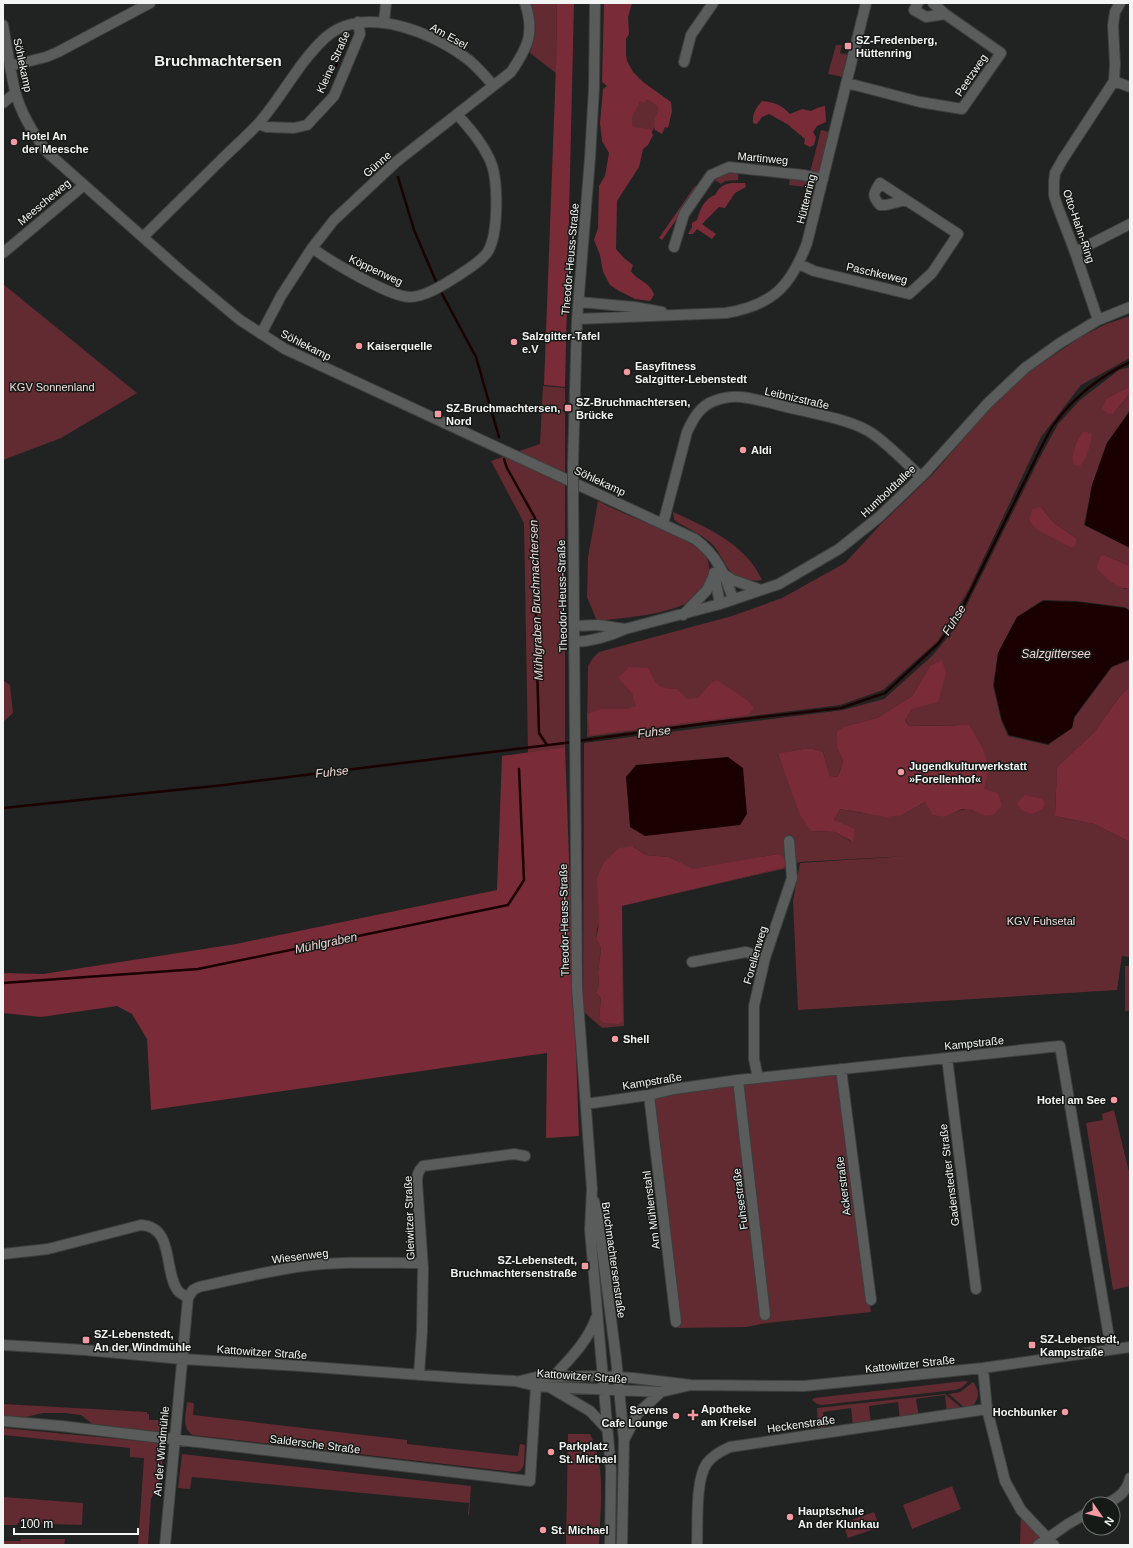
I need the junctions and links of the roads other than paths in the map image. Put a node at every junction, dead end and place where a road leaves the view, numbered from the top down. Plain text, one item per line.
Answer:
1 (150, 3) edge
2 (386, 3) edge
3 (525, 3) edge
4 (595, 3) edge
5 (713, 3) edge
6 (866, 3) edge
7 (918, 3) edge
8 (933, 3) edge
9 (1120, 3) edge
10 (945, 14) junction
11 (358, 22) junction
12 (384, 22) junction
13 (3, 25) edge
14 (684, 62) dead end
15 (10, 66) junction
16 (1114, 81) junction
17 (846, 83) junction
18 (493, 85) junction
19 (1130, 87) edge
20 (15, 93) junction
21 (3, 103) edge
22 (457, 114) junction
23 (258, 124) junction
24 (823, 179) junction
25 (83, 186) junction
26 (906, 200) dead end
27 (1130, 224) edge
28 (142, 237) junction
29 (674, 247) dead end
30 (312, 248) junction
31 (3, 252) edge
32 (1075, 252) junction
33 (799, 264) junction
34 (579, 302) junction
35 (1130, 307) edge
36 (678, 314) junction
37 (577, 319) junction
38 (1098, 320) junction
39 (261, 334) junction
40 (921, 477) junction
41 (663, 524) junction
42 (714, 559) junction
43 (714, 575) junction
44 (725, 575) junction
45 (760, 590) junction
46 (733, 599) junction
47 (720, 604) junction
48 (683, 615) junction
49 (575, 626) junction
50 (625, 629) junction
51 (575, 642) junction
52 (789, 841) dead end
53 (765, 958) junction
54 (692, 962) dead end
55 (947, 1058) junction
56 (841, 1069) junction
57 (758, 1078) junction
58 (738, 1080) junction
59 (649, 1095) junction
60 (586, 1104) junction
61 (525, 1156) dead end
62 (592, 1190) junction
63 (3, 1254) edge
64 (422, 1263) junction
65 (976, 1289) dead end
66 (188, 1298) junction
67 (871, 1300) dead end
68 (597, 1316) junction
69 (766, 1316) dead end
70 (676, 1322) dead end
71 (3, 1345) edge
72 (1130, 1347) edge
73 (1111, 1349) junction
74 (182, 1359) junction
75 (983, 1368) junction
76 (419, 1375) junction
77 (553, 1376) junction
78 (602, 1376) junction
79 (617, 1378) junction
80 (520, 1381) junction
81 (690, 1385) junction
82 (536, 1386) junction
83 (550, 1387) junction
84 (603, 1390) junction
85 (618, 1391) junction
86 (661, 1392) junction
87 (987, 1410) junction
88 (3, 1421) edge
89 (607, 1428) junction
90 (174, 1440) junction
91 (624, 1440) junction
92 (1129, 1482) edge
93 (1120, 1496) edge
94 (1081, 1517) edge
95 (1052, 1542) edge
96 (165, 1545) edge
97 (610, 1545) edge
98 (622, 1545) edge
99 (697, 1545) edge
100 (1038, 1545) edge

1 - 15 street
2 - 12 street
3 - 18 street, Günne
4 - 34 street, Theodor-Heuss-Straße
5 - 14 street
6 - 17 street, Hüttenring
7 - 10 street
8 - 10 street, Peetzweg
9 - 16 street
10 - 17 street, Peetzweg
11 - 12 street, Kleine Straße
11 - 23 street, Kleine Straße
11 - 23 street, Kleine Straße
12 - 18 street, Am Esel
13 - 15 street, Söhlekamp
15 - 20 street, Söhlekamp
16 - 19 street
16 - 32 street, Otto-Hahn-Ring
17 - 24 street, Hüttenring
18 - 22 street, Günne
20 - 21 street
20 - 25 street, Söhlekamp
22 - 30 street, Günne
22 - 30 street, Köppenweg
23 - 28 street, Kleine Straße
24 - 29 street, Martinweg
24 - 33 street, Hüttenring
25 - 28 street, Söhlekamp
25 - 31 street, Meescheweg
26 - 33 street, Paschkeweg
27 - 32 street
28 - 39 street, Söhlekamp
30 - 39 street, Günne
32 - 38 street, Otto-Hahn-Ring
33 - 36 street, Hüttenring
34 - 36 street, Hüttenring
34 - 37 street, Theodor-Heuss-Straße
35 - 38 street, Humboldtallee
36 - 37 street, Hüttenring
37 - 49 street, Theodor-Heuss-Straße, bridge
38 - 40 street, Humboldtallee
39 - 41 street, Söhlekamp
40 - 41 street, Leibnizstraße
40 - 45 street, Humboldtallee
41 - 42 street, Söhlekamp
42 - 43 street
42 - 44 street, Söhlekamp
43 - 47 street
43 - 48 street
44 - 45 street
44 - 46 street, Söhlekamp
45 - 46 street, Humboldtallee
46 - 47 street, Humboldtallee
47 - 48 street, Humboldtallee
48 - 50 street, Humboldtallee
49 - 50 street, Humboldtallee
49 - 51 street, Theodor-Heuss-Straße
50 - 51 street, Humboldtallee
51 - 60 street, Theodor-Heuss-Straße
52 - 53 street, Forellenweg
53 - 54 street
53 - 57 street, Forellenweg
55 - 56 street, Kampstraße
55 - 65 street, Gadenstedter Straße
55 - 73 street, Kampstraße
56 - 57 street, Kampstraße
56 - 67 street, Ackerstraße
57 - 58 street, Kampstraße
58 - 59 street, Kampstraße
58 - 69 street, Fuhsestraße
59 - 60 street, Kampstraße
59 - 70 street, Am Mühlenstahl
60 - 62 street, Theodor-Heuss-Straße
61 - 64 street, Gleiwitzer Straße
62 - 68 street, Bruchmachtersenstraße
62 - 79 street, Bruchmachtersenstraße
63 - 66 street
64 - 66 street, Wiesenweg
64 - 76 street, Gleiwitzer Straße
66 - 74 street
68 - 77 street
68 - 78 street, Bruchmachtersenstraße
71 - 74 street, Kattowitzer Straße
72 - 73 street, Kattowitzer Straße
73 - 75 street, Kattowitzer Straße
74 - 76 street, Kattowitzer Straße
74 - 90 street, An der Windmühle
75 - 81 street, Kattowitzer Straße
75 - 87 street
76 - 80 street, Kattowitzer Straße
77 - 78 street, Kattowitzer Straße
77 - 80 street, Kattowitzer Straße
78 - 79 street, Kattowitzer Straße
78 - 84 street, Bruchmachtersenstraße
79 - 81 street, Kattowitzer Straße
79 - 85 street, Bruchmachtersenstraße
80 - 82 street, Kattowitzer Straße
81 - 86 street, Kattowitzer Straße
82 - 83 street, Kattowitzer Straße
82 - 90 street, Saldersche Straße
83 - 84 street, Kattowitzer Straße
83 - 89 street
84 - 85 street, Kattowitzer Straße
84 - 89 street, Bruchmachtersenstraße
85 - 86 street, Kattowitzer Straße
85 - 91 street, Bruchmachtersenstraße
86 - 91 street
87 - 95 street
87 - 99 street, Heckenstraße
88 - 90 street, Saldersche Straße
89 - 97 street, Bruchmachtersenstraße
90 - 96 street, An der Windmühle
91 - 98 street, Bruchmachtersenstraße
92 - 93 street
94 - 95 street
95 - 100 street

